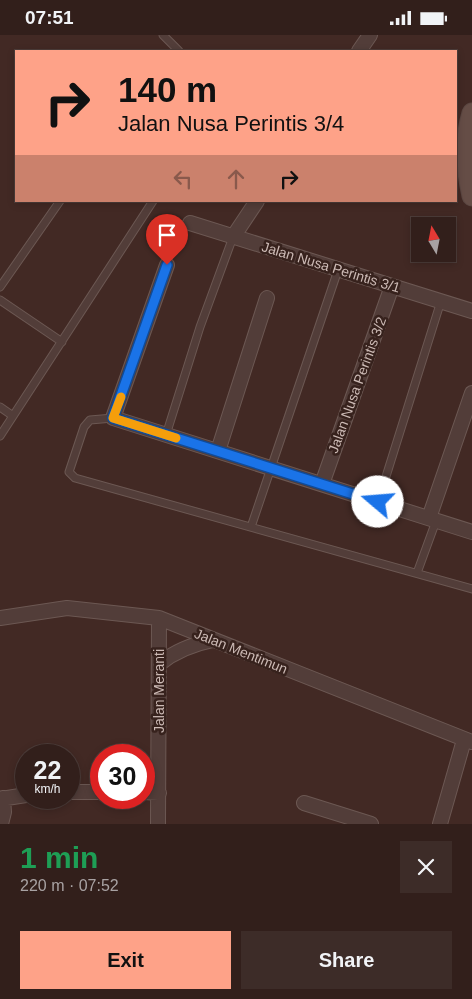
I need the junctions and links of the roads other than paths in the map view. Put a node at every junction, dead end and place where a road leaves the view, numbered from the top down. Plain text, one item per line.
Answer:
1 (163, 35) edge
2 (370, 35) edge
3 (178, 50) edge
4 (360, 50) edge
5 (472, 113) edge
6 (461, 167) edge
7 (472, 196) edge
8 (59, 202) edge
9 (152, 202) edge
10 (256, 202) edge
11 (190, 223) dead end
12 (233, 237) junction
13 (167, 265) dead end
14 (338, 269) junction
15 (392, 286) junction
16 (0, 287) edge
17 (267, 298) dead end
18 (0, 300) edge
19 (441, 301) junction
20 (472, 311) edge
21 (62, 342) junction
22 (472, 393) edge
23 (0, 407) edge
24 (13, 416) junction
25 (113, 418) junction
26 (166, 435) junction
27 (0, 436) edge
28 (218, 451) junction
29 (272, 468) junction
30 (322, 484) junction
31 (378, 502) junction
32 (432, 519) junction
33 (251, 527) junction
34 (472, 532) edge
35 (417, 573) junction
36 (472, 589) edge
37 (0, 618) edge
38 (159, 618) junction
39 (213, 640) junction
40 (159, 664) junction
41 (468, 741) edge
42 (155, 793) edge
43 (159, 793) junction
44 (15, 797) edge
45 (2, 799) edge
46 (304, 803) dead end
47 (1, 824) edge
48 (158, 824) edge
49 (371, 824) edge
50 (440, 824) edge

1 - 3 lane
2 - 4 street
5 - 6 street
6 - 7 street
8 - 16 lane
9 - 21 lane
10 - 12 street
11 - 12 street, Jalan Nusa Perintis 3/1
12 - 14 street, Jalan Nusa Perintis 3/1
12 - 26 lane
13 - 25 street
14 - 15 street, Jalan Nusa Perintis 3/1
14 - 29 lane
15 - 19 street, Jalan Nusa Perintis 3/1
15 - 30 street, Jalan Nusa Perintis 3/2
17 - 28 street
18 - 21 lane
19 - 20 street, Jalan Nusa Perintis 3/1
19 - 31 lane
21 - 24 lane
22 - 32 street
23 - 24 lane
24 - 27 lane
25 - 26 street
25 - 33 lane
26 - 28 street
28 - 29 street
29 - 30 street
29 - 33 lane
30 - 31 street
31 - 32 street
32 - 34 street
32 - 35 lane
33 - 35 lane
35 - 36 lane
37 - 38 street, Jalan Mentimun
38 - 39 street, Jalan Mentimun
38 - 40 street, Jalan Meranti
39 - 40 street
39 - 41 street, Jalan Mentimun
40 - 43 street, Jalan Meranti
41 - 50 street
42 - 43 street
43 - 48 street, Jalan Meranti
44 - 45 street
45 - 47 street
46 - 49 street

